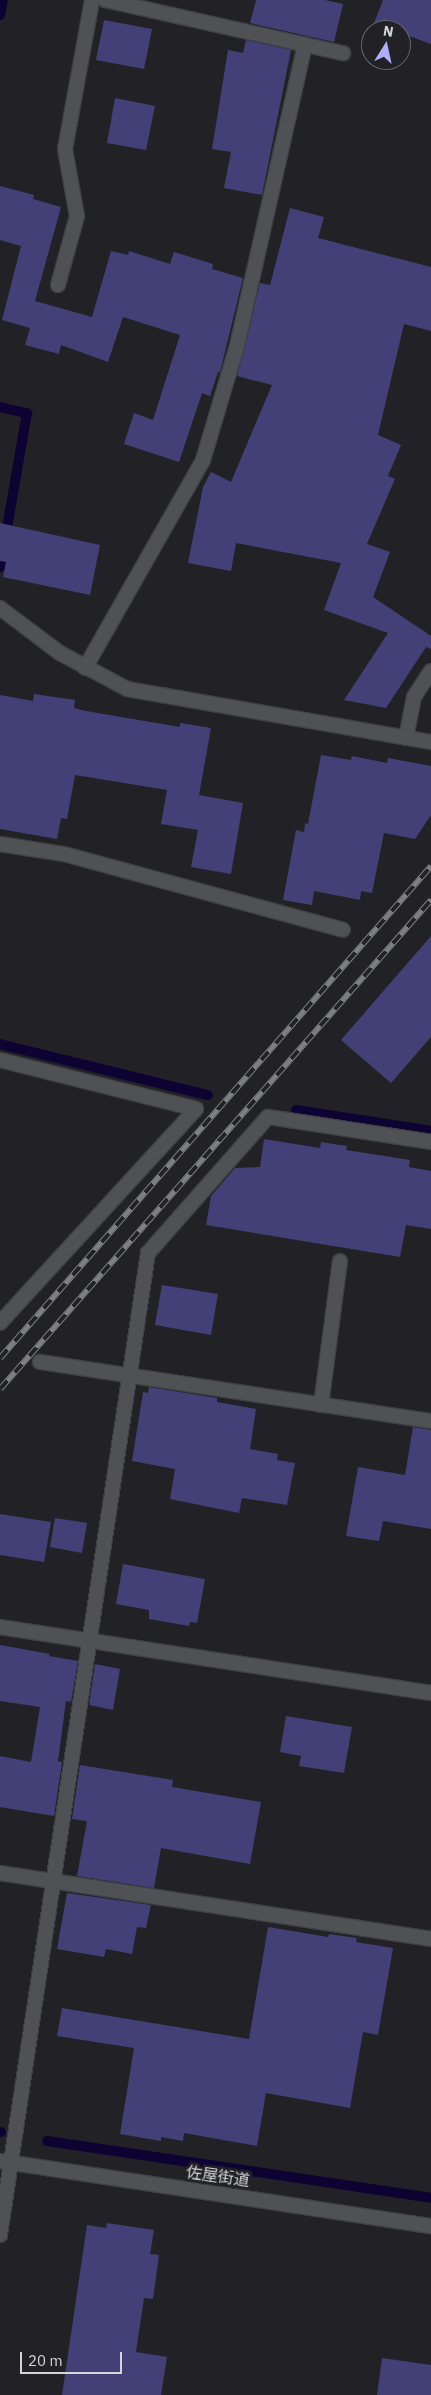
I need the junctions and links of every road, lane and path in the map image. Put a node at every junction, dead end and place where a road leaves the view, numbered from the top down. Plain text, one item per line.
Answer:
1 (92, 0) edge
2 (105, 0) edge
3 (305, 45) junction
4 (343, 54) dead end
5 (58, 285) dead end
6 (0, 608) edge
7 (85, 668) junction
8 (431, 670) edge
9 (406, 738) junction
10 (431, 742) edge
11 (0, 844) edge
12 (343, 930) dead end
13 (0, 1060) edge
14 (431, 1142) edge
15 (340, 1261) dead end
16 (0, 1323) edge
17 (40, 1362) dead end
18 (129, 1376) junction
19 (321, 1405) junction
20 (431, 1421) edge
21 (0, 1627) edge
22 (90, 1641) junction
23 (431, 1693) edge
24 (0, 1873) edge
25 (53, 1882) junction
26 (431, 1939) edge
27 (6, 2162) edge
28 (431, 2226) edge
29 (0, 2235) edge

1 - 5 street
2 - 3 street
3 - 4 street
3 - 7 street
6 - 7 street
7 - 9 street
8 - 9 street
9 - 10 street
11 - 12 street
13 - 16 street
14 - 18 street
15 - 19 street
17 - 18 street
18 - 19 street
18 - 22 street
19 - 20 street
21 - 22 street
22 - 23 street
22 - 25 street
24 - 25 street
25 - 26 street
25 - 27 street
27 - 28 street, 佐屋街道
27 - 29 street

